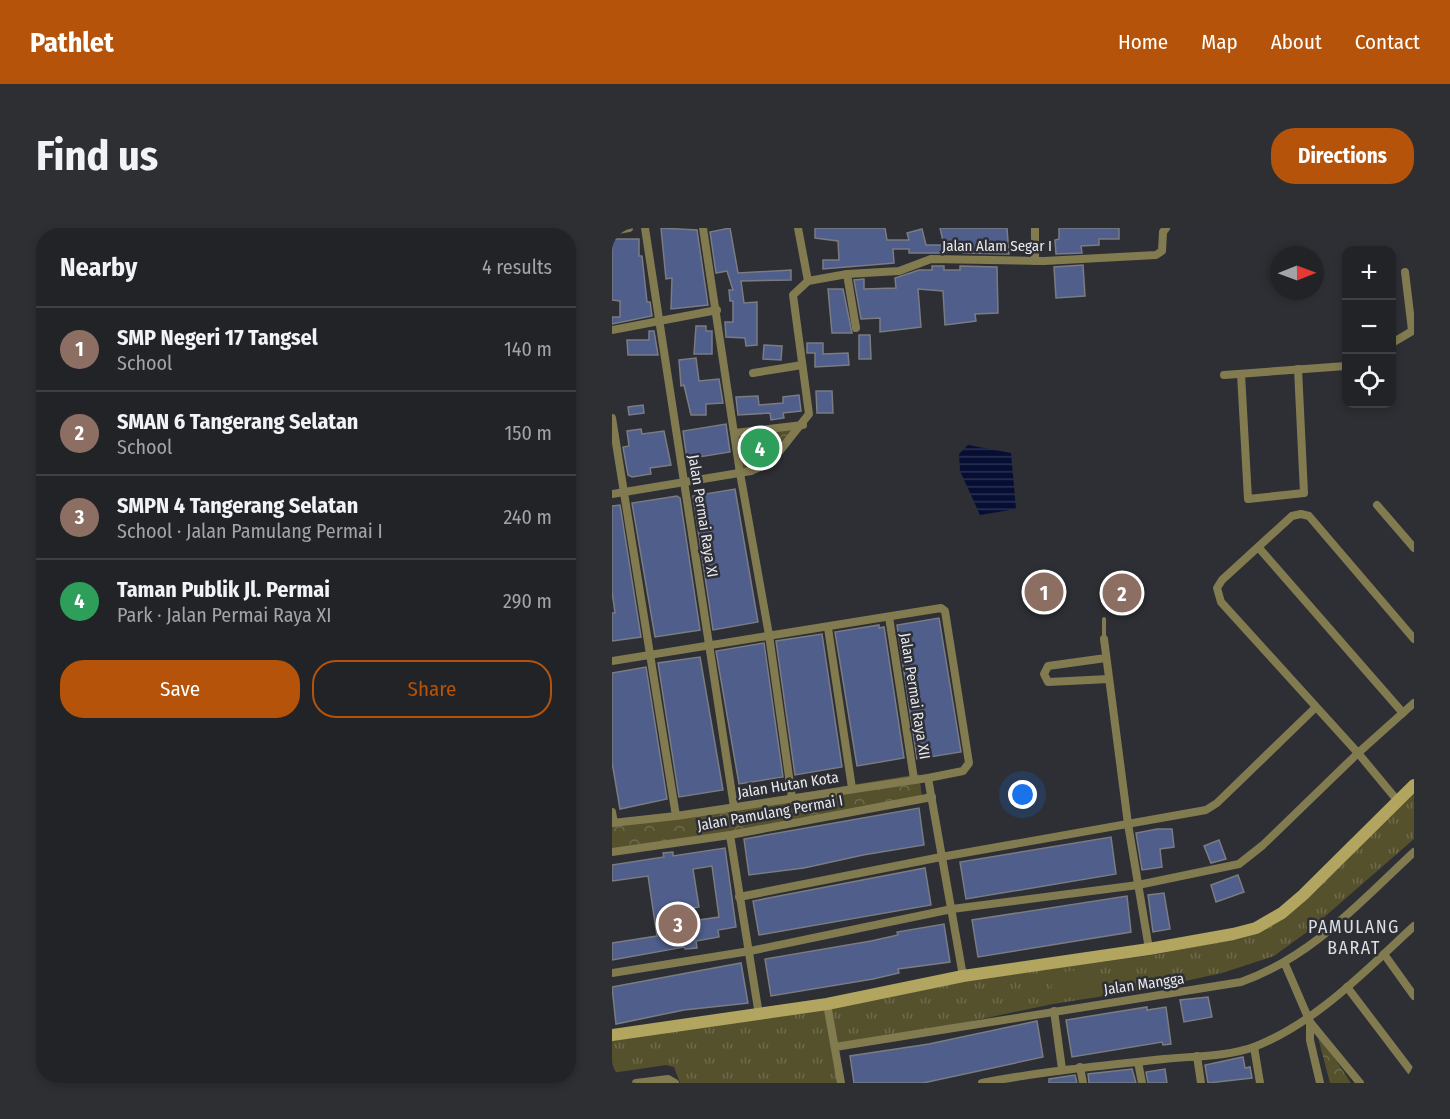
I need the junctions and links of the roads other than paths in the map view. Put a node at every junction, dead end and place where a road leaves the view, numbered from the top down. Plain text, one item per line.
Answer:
1 (629, 228) edge
2 (645, 228) edge
3 (704, 228) edge
4 (798, 228) edge
5 (1035, 228) edge
6 (1166, 228) edge
7 (612, 231) edge
8 (1035, 261) junction
9 (1405, 272) dead end
10 (847, 274) junction
11 (808, 281) junction
12 (717, 310) junction
13 (1412, 317) edge
14 (659, 322) junction
15 (856, 328) dead end
16 (612, 330) edge
17 (1413, 330) edge
18 (1396, 341) edge
19 (802, 365) junction
20 (1342, 366) edge
21 (1298, 369) junction
22 (753, 373) dead end
23 (1241, 374) junction
24 (1224, 375) dead end
25 (612, 418) edge
26 (803, 425) junction
27 (735, 433) junction
28 (740, 473) junction
29 (685, 482) junction
30 (623, 493) junction
31 (612, 494) edge
32 (1377, 505) dead end
33 (1258, 548) junction
34 (1414, 548) edge
35 (889, 617) junction
36 (1104, 619) dead end
37 (828, 628) junction
38 (769, 635) junction
39 (1104, 639) joint
40 (1414, 639) edge
41 (710, 645) junction
42 (650, 655) junction
43 (1106, 658) junction
44 (612, 661) edge
45 (1109, 679) junction
46 (1414, 704) edge
47 (1315, 708) junction
48 (1403, 713) junction
49 (1358, 753) junction
50 (928, 778) junction
51 (914, 779) junction
52 (1414, 785) edge
53 (852, 788) junction
54 (932, 797) junction
55 (792, 798) junction
56 (1396, 800) junction
57 (734, 807) junction
58 (612, 812) edge
59 (676, 816) junction
60 (613, 823) edge
61 (1128, 824) junction
62 (730, 835) junction
63 (612, 852) edge
64 (1414, 852) edge
65 (941, 857) junction
66 (1138, 885) junction
67 (739, 897) junction
68 (952, 909) junction
69 (1414, 926) edge
70 (1149, 948) junction
71 (750, 951) junction
72 (1384, 954) junction
73 (1285, 964) junction
74 (612, 973) edge
75 (963, 976) junction
76 (1347, 987) junction
77 (1414, 996) edge
78 (827, 1004) junction
79 (1053, 1011) junction
80 (759, 1015) junction
81 (1309, 1019) junction
82 (612, 1035) edge
83 (835, 1047) junction
84 (1254, 1047) junction
85 (1197, 1056) junction
86 (1138, 1062) junction
87 (1080, 1067) junction
88 (1062, 1069) junction
89 (1414, 1075) edge
90 (1021, 1079) edge
91 (636, 1083) edge
92 (675, 1083) edge
93 (841, 1083) edge
94 (982, 1083) edge
95 (1083, 1083) edge
96 (1142, 1083) edge
97 (1202, 1083) edge
98 (1260, 1083) edge
99 (1320, 1083) edge
100 (1360, 1083) edge

1 - 7 street
2 - 14 street, Jalan Permai Raya XI
3 - 12 street
4 - 11 street
5 - 8 street
6 - 8 street, Jalan Alam Segar I
8 - 10 street, Jalan Alam Segar I
9 - 13 street
10 - 11 street, Jalan Alam Segar I
10 - 15 street
11 - 19 street
12 - 14 street
12 - 27 street
13 - 17 street
14 - 16 street
14 - 29 street, Jalan Permai Raya XI
17 - 18 street
19 - 22 street
19 - 26 street
20 - 21 street
21 - 23 street
21 - 23 street
23 - 24 street
25 - 30 street
26 - 27 street
26 - 28 street
27 - 28 street
28 - 29 street
28 - 38 street
29 - 30 street
29 - 41 street, Jalan Permai Raya XI
30 - 31 street
30 - 42 street
32 - 34 street
33 - 40 street
33 - 47 street
33 - 48 street
35 - 37 street
35 - 50 street, Jalan Hutan Kota
35 - 51 street, Jalan Permai Raya XII
36 - 39 lane
37 - 38 street
37 - 53 street
38 - 41 street
38 - 55 street
39 - 43 street
41 - 42 street
41 - 57 street, Jalan Permai Raya XI
42 - 44 street
42 - 59 street
43 - 45 street
43 - 45 street
45 - 61 street
46 - 48 street
47 - 49 street
47 - 61 street
48 - 49 street
49 - 56 street
49 - 66 street
50 - 51 street, Jalan Hutan Kota
50 - 54 street
51 - 53 street, Jalan Hutan Kota
52 - 56 street
53 - 55 street, Jalan Hutan Kota
54 - 62 street, Jalan Pamulang Permai I
54 - 65 street
55 - 57 street, Jalan Hutan Kota
56 - 70 street
57 - 59 street, Jalan Hutan Kota
58 - 60 street
59 - 60 street, Jalan Hutan Kota
61 - 65 street
61 - 66 street
62 - 63 street, Jalan Pamulang Permai I
62 - 67 street
64 - 73 street, Jalan Mangga
65 - 67 street
65 - 68 street
66 - 68 street
66 - 70 street
67 - 71 street
68 - 71 street
68 - 75 street
69 - 72 street
70 - 75 street
71 - 74 street
71 - 80 street
72 - 76 street
72 - 77 street
73 - 79 street, Jalan Mangga
73 - 81 street
75 - 78 street
76 - 81 street
76 - 89 street
78 - 80 street
78 - 83 street
79 - 83 street, Jalan Mangga
79 - 88 street
80 - 82 street
81 - 84 street
81 - 99 street
81 - 100 street
83 - 93 street
84 - 85 street
84 - 98 street
85 - 86 street
85 - 97 street
86 - 87 street
86 - 96 street
87 - 88 street
87 - 95 street
88 - 90 street
90 - 94 street
91 - 92 street

